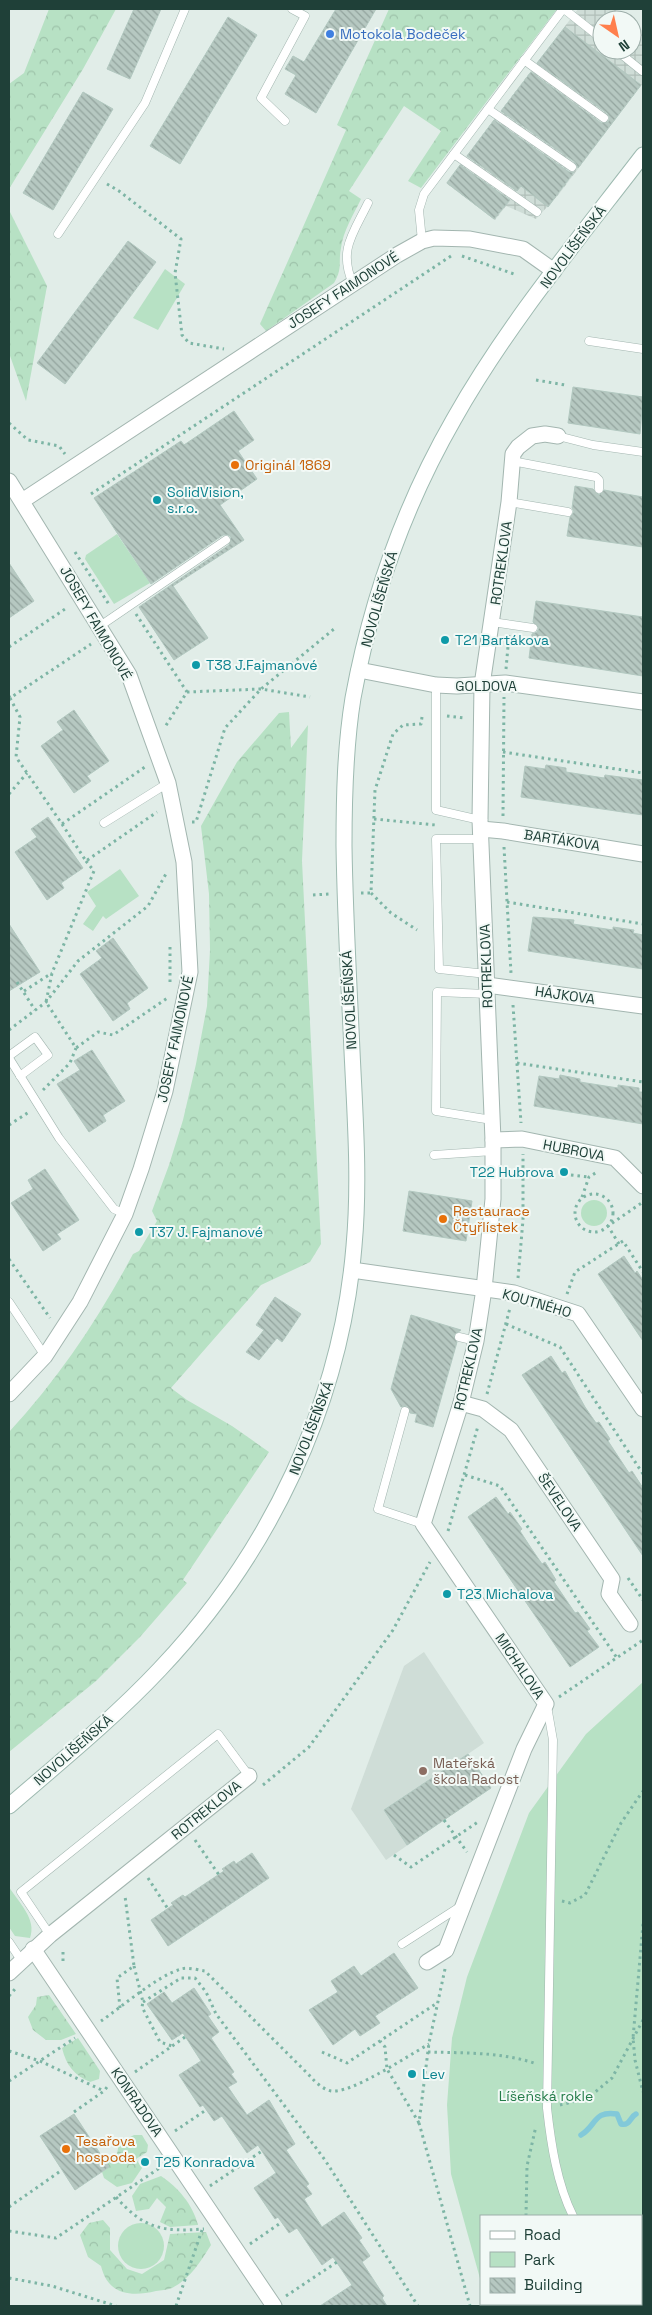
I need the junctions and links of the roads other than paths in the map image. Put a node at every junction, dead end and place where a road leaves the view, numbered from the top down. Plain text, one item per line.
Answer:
1 (185, 9) edge
2 (292, 9) edge
3 (564, 9) edge
4 (592, 31) edge
5 (524, 60) junction
6 (628, 60) edge
7 (642, 71) dead end
8 (488, 109) junction
9 (604, 118) dead end
10 (285, 121) dead end
11 (454, 154) junction
12 (643, 155) edge
13 (572, 168) dead end
14 (368, 203) dead end
15 (536, 212) dead end
16 (58, 234) dead end
17 (422, 241) junction
18 (554, 271) junction
19 (353, 284) junction
20 (589, 341) dead end
21 (643, 349) edge
22 (558, 436) joint
23 (643, 452) edge
24 (512, 461) junction
25 (9, 481) edge
26 (599, 490) dead end
27 (22, 501) junction
28 (509, 502) junction
29 (568, 512) dead end
30 (226, 540) dead end
31 (492, 622) junction
32 (100, 626) junction
33 (533, 628) dead end
34 (360, 670) junction
35 (436, 685) junction
36 (482, 685) junction
37 (643, 702) edge
38 (162, 786) junction
39 (104, 823) dead end
40 (481, 830) junction
41 (643, 854) edge
42 (487, 984) junction
43 (643, 1006) edge
44 (9, 1057) edge
45 (20, 1076) junction
46 (492, 1120) junction
47 (493, 1146) junction
48 (434, 1154) dead end
49 (643, 1186) edge
50 (125, 1214) junction
51 (352, 1270) junction
52 (484, 1289) junction
53 (9, 1302) edge
54 (458, 1337) dead end
55 (476, 1341) junction
56 (45, 1356) junction
57 (9, 1394) edge
58 (461, 1403) junction
59 (643, 1410) edge
60 (405, 1411) dead end
61 (423, 1524) junction
62 (630, 1624) dead end
63 (546, 1704) junction
64 (249, 1776) joint
65 (9, 1806) edge
66 (464, 1904) junction
67 (50, 1935) junction
68 (9, 1942) edge
69 (402, 1944) dead end
70 (33, 1949) junction
71 (21, 1960) junction
72 (427, 1962) dead end
73 (9, 1973) edge
74 (573, 2215) edge
75 (279, 2302) edge

1 - 16 lane
2 - 10 lane
3 - 4 lane
3 - 5 lane
5 - 8 lane
5 - 9 lane
6 - 7 lane
8 - 11 lane
8 - 13 lane
11 - 15 lane
11 - 17 lane
12 - 18 street, NOVOLÍŠEŇSKÁ
14 - 19 lane
17 - 18 street, JOSEFY FAIMONOVÉ
17 - 19 street, JOSEFY FAIMONOVÉ
18 - 34 street, NOVOLÍŠEŇSKÁ
19 - 27 street, JOSEFY FAIMONOVÉ
20 - 21 lane
22 - 23 lane
22 - 24 street
24 - 26 lane
24 - 28 street, ROTREKLOVA
25 - 27 street, JOSEFY FAIMONOVÉ
27 - 32 street, JOSEFY FAIMONOVÉ
28 - 29 lane
28 - 31 street, ROTREKLOVA
30 - 32 lane
31 - 33 lane
31 - 36 street, ROTREKLOVA
32 - 38 street, JOSEFY FAIMONOVÉ
34 - 35 street, GOLDOVA
34 - 51 street, NOVOLÍŠEŇSKÁ
35 - 36 street, GOLDOVA
35 - 40 lane
36 - 37 street, GOLDOVA
36 - 40 street, ROTREKLOVA
38 - 39 lane
38 - 50 street, JOSEFY FAIMONOVÉ
40 - 41 street, BARTÁKOVA
40 - 42 street, ROTREKLOVA
40 - 42 lane
42 - 43 street, HÁJKOVA
42 - 46 street, ROTREKLOVA
42 - 46 lane
44 - 45 lane
44 - 45 lane
45 - 50 lane
46 - 47 street, ROTREKLOVA
47 - 48 lane
47 - 49 street, HUBROVA
47 - 52 street, ROTREKLOVA
50 - 56 street, JOSEFY FAIMONOVÉ
51 - 52 street, KOUTNÉHO
51 - 65 street, NOVOLÍŠEŇSKÁ
52 - 55 street, ROTREKLOVA
52 - 59 street, KOUTNÉHO
53 - 56 lane
54 - 55 lane
55 - 58 street, ROTREKLOVA
56 - 57 street, JOSEFY FAIMONOVÉ
58 - 61 street, ROTREKLOVA
58 - 62 street, ŠEVELOVA
60 - 61 lane
61 - 63 street, MICHALOVA
63 - 66 street, MICHALOVA
63 - 74 lane
64 - 67 street, ROTREKLOVA
64 - 67 lane
66 - 69 lane
66 - 72 street, MICHALOVA
67 - 70 street, ROTREKLOVA
68 - 71 lane
70 - 71 street, ROTREKLOVA
70 - 75 street, KONRADOVA
71 - 73 street, ROTREKLOVA

